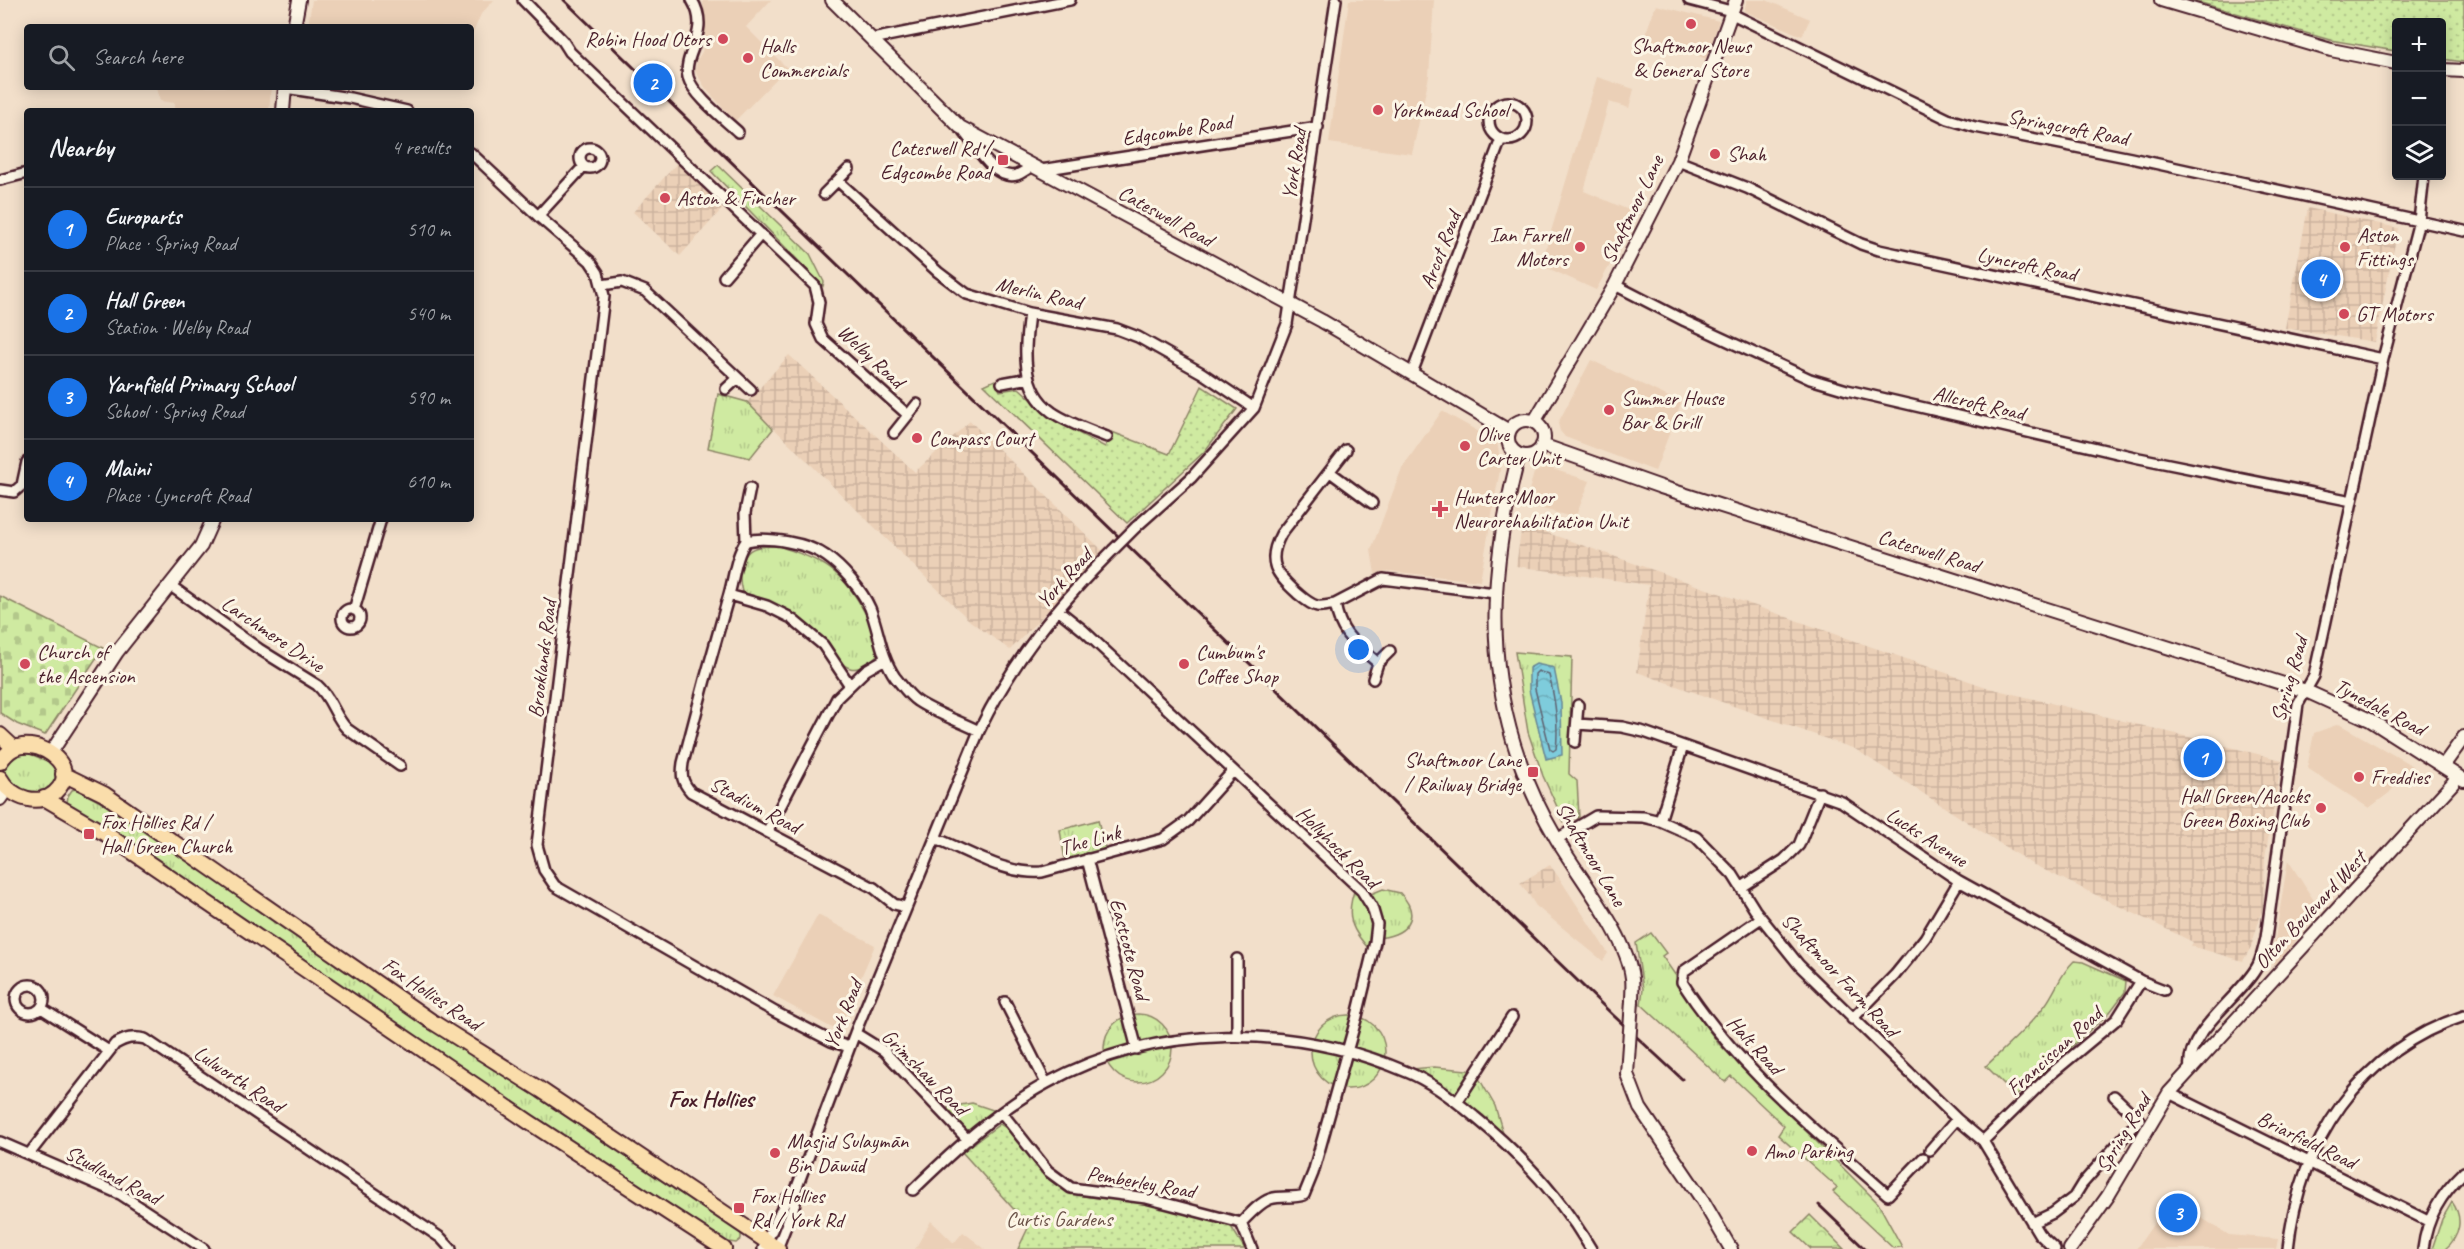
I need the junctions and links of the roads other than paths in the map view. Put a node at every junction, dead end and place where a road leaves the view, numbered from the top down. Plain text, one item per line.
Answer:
1 (299, 0) edge
2 (523, 0) edge
3 (692, 0) edge
4 (832, 0) edge
5 (1070, 0) edge
6 (1336, 0) edge
7 (1689, 0) edge
8 (2161, 0) edge
9 (1732, 8) edge
10 (295, 24) edge
11 (872, 39) junction
12 (2392, 62) edge
13 (2464, 71) edge
14 (2446, 73) edge
15 (285, 90) edge
16 (298, 90) edge
17 (283, 108) edge
18 (394, 108) edge
19 (960, 127) junction
20 (1318, 127) junction
21 (738, 132) dead end
22 (1501, 139) junction
23 (474, 156) edge
24 (1678, 161) junction
25 (584, 166) dead end
26 (1037, 168) junction
27 (849, 169) dead end
28 (24, 174) edge
29 (0, 180) edge
30 (2424, 180) edge
31 (838, 181) junction
32 (824, 194) dead end
33 (538, 216) junction
34 (2419, 221) junction
35 (2464, 231) edge
36 (761, 234) junction
37 (724, 277) dead end
38 (602, 285) junction
39 (1616, 285) junction
40 (1289, 305) junction
41 (1029, 313) junction
42 (2383, 359) junction
43 (1412, 373) junction
44 (738, 378) junction
45 (1029, 378) junction
46 (1002, 382) dead end
47 (726, 389) dead end
48 (751, 390) dead end
49 (918, 404) dead end
50 (1254, 408) junction
51 (908, 415) junction
52 (1534, 422) junction
53 (1509, 431) junction
54 (894, 433) dead end
55 (1107, 437) dead end
56 (1542, 445) junction
57 (1346, 450) dead end
58 (1519, 455) junction
59 (1330, 472) junction
60 (24, 476) edge
61 (750, 488) dead end
62 (0, 490) edge
63 (2352, 501) junction
64 (1372, 503) dead end
65 (212, 522) edge
66 (380, 522) edge
67 (746, 541) junction
68 (171, 586) junction
69 (1495, 593) junction
70 (729, 596) junction
71 (1335, 604) junction
72 (354, 610) dead end
73 (1058, 610) junction
74 (1390, 651) dead end
75 (885, 659) junction
76 (1378, 663) junction
77 (1373, 679) dead end
78 (849, 684) junction
79 (2306, 691) junction
80 (1578, 705) dead end
81 (1576, 724) junction
82 (979, 731) junction
83 (0, 735) edge
84 (2464, 737) edge
85 (1575, 742) dead end
86 (1683, 746) junction
87 (14, 748) junction
88 (50, 754) junction
89 (0, 762) edge
90 (400, 766) dead end
91 (2443, 766) junction
92 (1233, 771) junction
93 (63, 774) junction
94 (2460, 778) edge
95 (2, 789) edge
96 (1820, 793) junction
97 (44, 798) junction
98 (1660, 821) junction
99 (767, 832) junction
100 (934, 838) junction
101 (1557, 839) junction
102 (1087, 859) junction
103 (1959, 881) junction
104 (1742, 887) junction
105 (906, 907) junction
106 (1761, 918) junction
107 (1237, 959) dead end
108 (2141, 981) junction
109 (2164, 990) dead end
110 (1005, 1002) dead end
111 (41, 1008) dead end
112 (2464, 1016) edge
113 (1512, 1017) dead end
114 (1852, 1019) junction
115 (855, 1033) junction
116 (1238, 1035) junction
117 (849, 1047) junction
118 (1137, 1049) junction
119 (108, 1052) junction
120 (1346, 1052) junction
121 (2190, 1069) junction
122 (1046, 1083) junction
123 (2169, 1093) junction
124 (2114, 1096) dead end
125 (1457, 1102) junction
126 (1002, 1113) junction
127 (1957, 1119) junction
128 (968, 1140) junction
129 (1983, 1141) junction
130 (0, 1142) edge
131 (30, 1153) junction
132 (2308, 1161) junction
133 (2464, 1172) edge
134 (913, 1190) dead end
135 (2428, 1221) junction
136 (1241, 1223) junction
137 (2032, 1223) junction
138 (772, 1248) edge
139 (204, 1249) edge
140 (451, 1249) edge
141 (724, 1249) edge
142 (1252, 1249) edge
143 (1591, 1249) edge
144 (1731, 1249) edge
145 (2055, 1249) edge
146 (2070, 1249) edge
147 (2288, 1249) edge
148 (2423, 1249) edge

1 - 10 street
2 - 36 street, Welby Road
3 - 21 street
4 - 11 street, Cateswell Road
5 - 11 street
6 - 20 street, York Road
7 - 9 street, Springcroft Road
8 - 12 street
9 - 24 street, Shaftmoor Lane
9 - 34 street, Springcroft Road
11 - 19 street, Cateswell Road
13 - 14 street
15 - 17 street
16 - 18 street
19 - 26 street, Cateswell Road
19 - 26 street, Edgcombe Road
20 - 26 street, Edgcombe Road
20 - 40 street, York Road
22 - 22 street
22 - 43 street, Arcot Road
23 - 33 street, Brooklands Road
24 - 39 street, Shaftmoor Lane
24 - 42 street, Lyncroft Road
25 - 33 street
26 - 40 street, Cateswell Road
27 - 31 street
28 - 29 street
30 - 34 street, Spring Road
31 - 32 street
31 - 41 street, Merlin Road
33 - 38 street, Brooklands Road
34 - 35 street, Springcroft Road
34 - 42 street, Spring Road
36 - 37 street
36 - 51 street, Welby Road
38 - 44 street
38 - 117 street, Brooklands Road
39 - 52 street, Shaftmoor Lane
39 - 63 street, Allcroft Road
40 - 43 street, Cateswell Road
40 - 50 street, York Road
41 - 45 street
41 - 50 street, Merlin Road
42 - 63 street, Spring Road
43 - 53 street, Cateswell Road
44 - 47 street
44 - 48 street
45 - 46 street
45 - 55 street
49 - 51 street, Welby Road
50 - 73 street, York Road, bridge
51 - 54 street, Welby Road
52 - 53 street
52 - 56 street
53 - 58 street
56 - 58 street
56 - 79 street, Cateswell Road
57 - 59 street
58 - 69 street, Shaftmoor Lane
59 - 64 street
59 - 71 street
60 - 62 street
61 - 67 street, Stadium Road
63 - 79 street, Spring Road
65 - 68 street
66 - 72 street
67 - 70 street, Stadium Road
67 - 75 street
68 - 88 street
68 - 90 street, Larchmere Drive
69 - 71 street
69 - 101 street, Shaftmoor Lane
70 - 78 street
70 - 99 street, Stadium Road
71 - 76 street
73 - 82 street, York Road
73 - 92 street, Hollyhock Road
74 - 76 street
75 - 78 street
75 - 82 street
76 - 77 street
78 - 99 street
79 - 91 street, Tynedale Road
79 - 121 street, Spring Road
80 - 81 street
81 - 85 street
81 - 86 street, Lucks Avenue
82 - 100 street, York Road
83 - 87 main road
84 - 91 street
86 - 96 street, Lucks Avenue
86 - 98 street
87 - 88 main road
87 - 89 main road
88 - 93 main road
91 - 94 street, Tynedale Road
92 - 102 street, The Link
92 - 120 street, Hollyhock Road
93 - 97 main road
93 - 138 main road, Fox Hollies Road
94 - 121 street, Olton Boulevard West
95 - 97 main road
96 - 103 street, Lucks Avenue
96 - 104 street
97 - 141 main road
98 - 101 street, Shaftmoor Farm Road
98 - 104 street, Shaftmoor Farm Road
99 - 105 street, Stadium Road
100 - 102 street, The Link
100 - 105 street, York Road
101 - 144 street, Shaftmoor Lane, bridge
102 - 118 street, Eastcote Road
103 - 108 street, Lucks Avenue
103 - 114 street
104 - 106 street, Shaftmoor Farm Road
105 - 115 street, York Road
106 - 114 street, Shaftmoor Farm Road
106 - 127 street, Halt Road
107 - 116 street
108 - 109 street, Lucks Avenue
108 - 129 street, Franciscan Road
110 - 122 street
111 - 119 street
112 - 132 street
113 - 125 street
114 - 127 street, Shaftmoor Farm Road
115 - 117 street, York Road
115 - 128 street, Grimshaw Road
116 - 118 street
116 - 120 street
117 - 138 street, York Road
118 - 122 street
119 - 131 street, Lulworth Road
119 - 140 street, Lulworth Road
120 - 125 street
120 - 136 street, Hollyhock Road
121 - 123 street, Spring Road
122 - 126 street
123 - 132 street, Briarfield Road
123 - 146 street, Spring Road
124 - 137 street
125 - 143 street
126 - 128 street
126 - 136 street, Pemberley Road
127 - 129 street, Shaftmoor Farm Road
128 - 134 street
129 - 137 street, Shaftmoor Farm Road
130 - 131 street, Studland Road
131 - 139 street, Studland Road
132 - 135 street, Briarfield Road
132 - 147 street
133 - 135 street
135 - 148 street
136 - 142 street
137 - 145 street, Shaftmoor Farm Road

